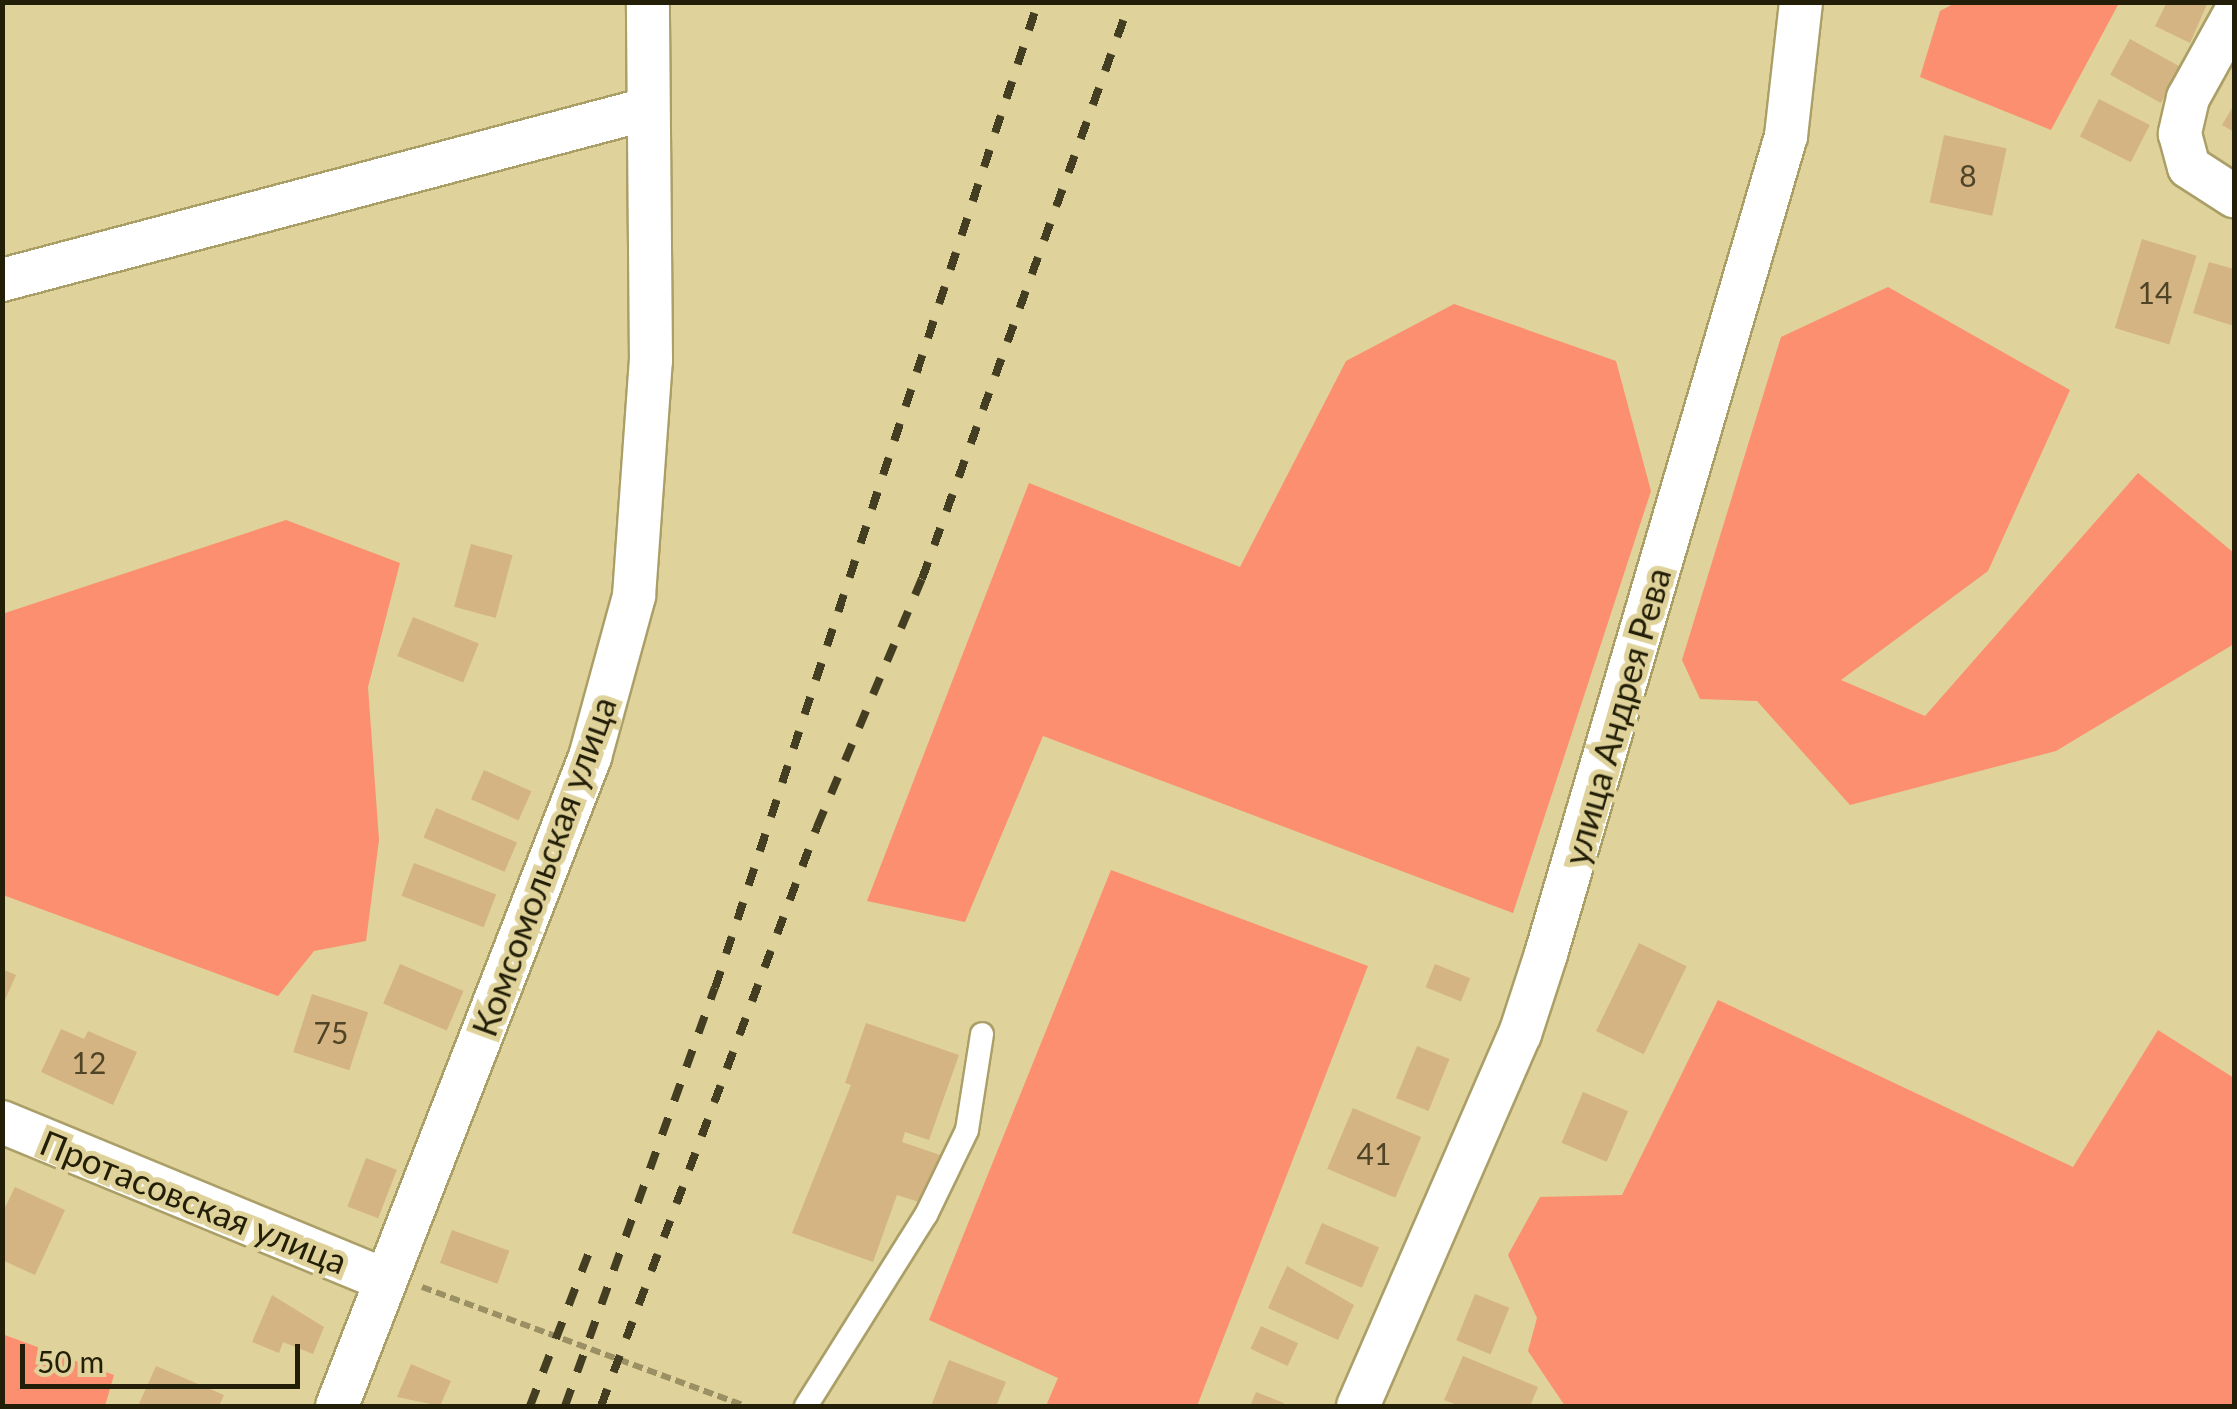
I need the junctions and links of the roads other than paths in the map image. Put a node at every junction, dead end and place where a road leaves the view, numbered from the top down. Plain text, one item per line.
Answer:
1 (648, 2) edge
2 (1801, 2) edge
3 (2234, 15) edge
4 (647, 109) junction
5 (2234, 196) edge
6 (2, 280) edge
7 (982, 1034) dead end
8 (2, 1122) edge
9 (386, 1280) junction
10 (337, 1406) edge
11 (806, 1406) edge
12 (1358, 1406) edge

1 - 4 street, Комсомольская улица
2 - 12 street, улица Андрея Рева
3 - 5 street
4 - 6 street
4 - 9 street, Комсомольская улица
7 - 11 lane
8 - 9 street, Протасовская улица
9 - 10 street, Комсомольская улица

